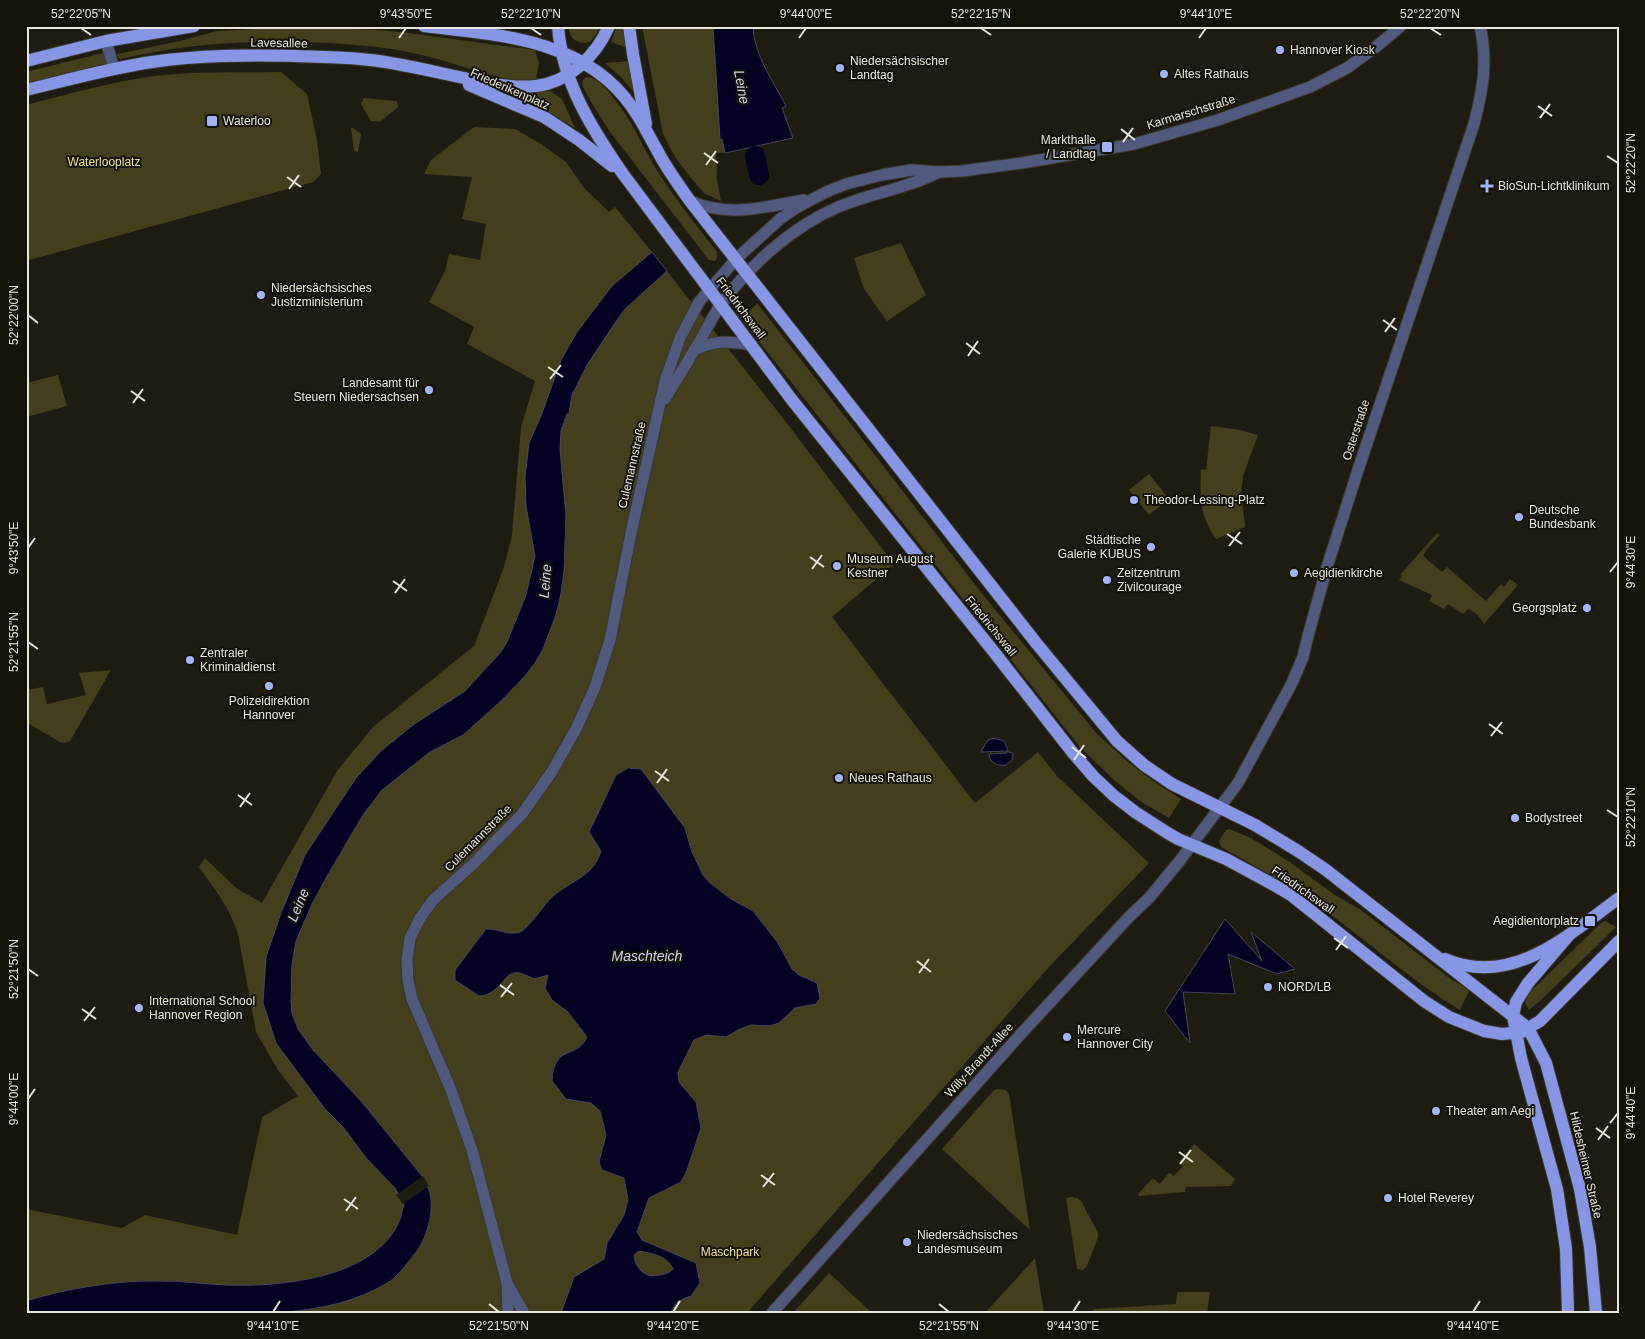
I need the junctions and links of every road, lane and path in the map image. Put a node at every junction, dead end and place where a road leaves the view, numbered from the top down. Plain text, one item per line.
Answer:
1 (194, 26) edge
2 (424, 26) edge
3 (558, 26) edge
4 (609, 26) edge
5 (629, 26) edge
6 (1401, 26) edge
7 (1480, 26) edge
8 (106, 41) junction
9 (561, 52) junction
10 (26, 61) edge
11 (584, 62) junction
12 (114, 69) junction
13 (444, 75) junction
14 (568, 76) junction
15 (26, 90) edge
16 (648, 134) junction
17 (939, 172) junction
18 (623, 174) junction
19 (813, 199) junction
20 (690, 200) junction
21 (736, 259) junction
22 (748, 273) junction
23 (710, 289) junction
24 (721, 304) junction
25 (752, 345) junction
26 (695, 350) junction
27 (660, 408) junction
28 (1221, 808) junction
29 (1207, 826) joint
30 (1192, 845) junction
31 (1616, 904) edge
32 (1569, 935) junction
33 (1619, 941) edge
34 (1434, 954) junction
35 (1513, 1016) junction
36 (1528, 1028) junction
37 (1516, 1034) junction
38 (507, 1282) junction
39 (508, 1313) edge
40 (524, 1313) edge
41 (772, 1313) edge
42 (1568, 1313) edge
43 (1596, 1313) edge

1 - 8 main road
2 - 9 main road
3 - 9 main road
4 - 11 main road, Friederikenplatz
5 - 16 main road
6 - 17 street, Karmarschstraße
7 - 28 street, Osterstraße
8 - 10 main road
8 - 12 street
9 - 11 main road
9 - 14 main road
11 - 14 main road, Friederikenplatz
11 - 16 main road
12 - 13 main road, Lavesallee
12 - 15 main road, Lavesallee
13 - 14 main road, Friederikenplatz
13 - 18 main road, Friederikenplatz
14 - 18 main road
16 - 20 main road, Friedrichswall
17 - 19 street, Karmarschstraße
17 - 22 street, Karmarschstraße
18 - 23 main road, Friedrichswall
19 - 20 street
19 - 21 street, Karmarschstraße
20 - 21 main road, Friedrichswall
21 - 22 main road, Friedrichswall
21 - 23 street, Karmarschstraße
22 - 24 street, Culemannstraße
22 - 28 main road, Friedrichswall
23 - 24 main road, Friedrichswall
23 - 27 street, Culemannstraße
24 - 25 main road, Friedrichswall
24 - 26 street, Culemannstraße
25 - 26 street
25 - 30 main road, Friedrichswall
26 - 27 street, Culemannstraße
27 - 38 street, Culemannstraße
28 - 29 street, Osterstraße
28 - 34 main road, Friedrichswall
29 - 30 street, Willy-Brandt-Allee
30 - 37 main road, Friedrichswall
30 - 41 street, Willy-Brandt-Allee
31 - 32 main road
32 - 34 main road
32 - 35 main road
33 - 36 main road
34 - 35 main road
35 - 36 main road
35 - 37 main road
36 - 37 main road
36 - 43 main road, Hildesheimer Straße
37 - 42 main road
38 - 39 street, Culemannstraße
38 - 40 street, Culemannstraße

